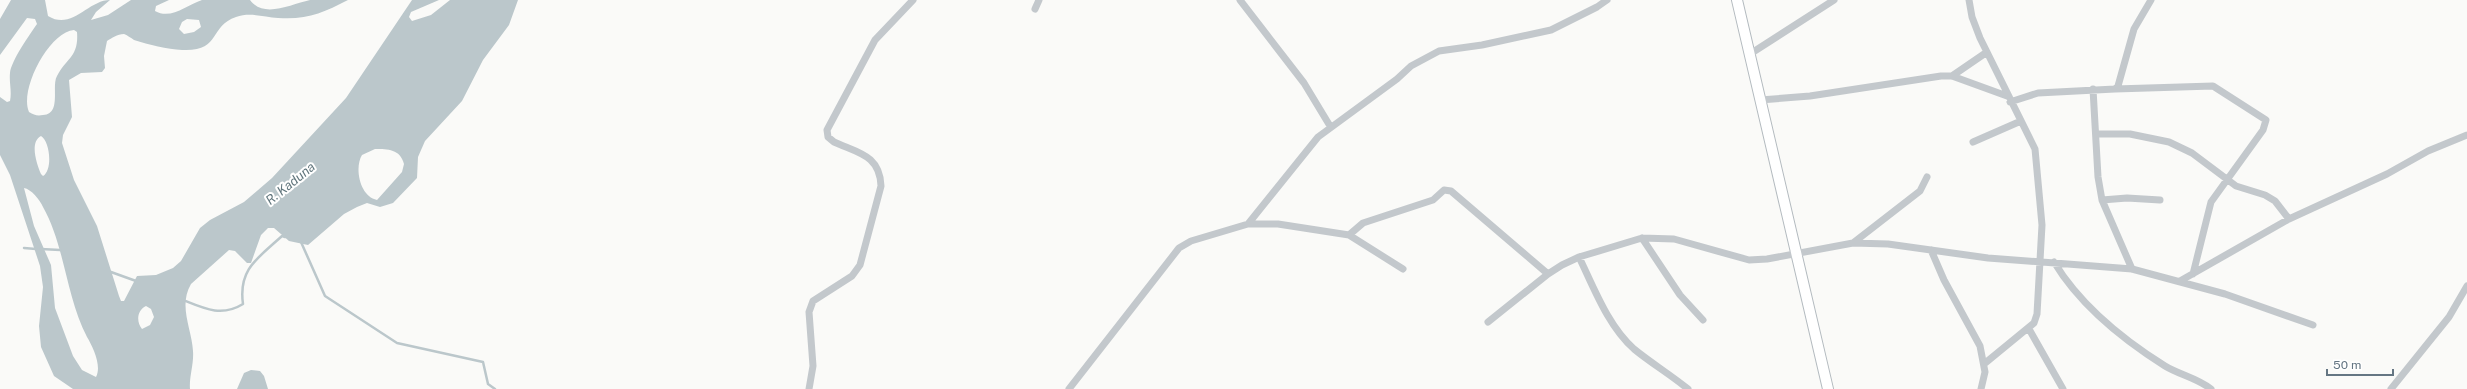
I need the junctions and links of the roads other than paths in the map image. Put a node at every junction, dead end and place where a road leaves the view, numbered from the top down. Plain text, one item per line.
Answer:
1 (913, 0) edge
2 (1039, 0) edge
3 (1240, 0) edge
4 (1607, 0) edge
5 (1737, 0) edge
6 (1834, 0) edge
7 (1969, 0) edge
8 (2151, 0) edge
9 (1035, 9) dead end
10 (1986, 52) junction
11 (1750, 54) junction
12 (1952, 76) junction
13 (2093, 89) junction
14 (2115, 89) junction
15 (2009, 99) junction
16 (1760, 100) junction
17 (2021, 121) junction
18 (1330, 126) junction
19 (2096, 134) junction
20 (2467, 135) edge
21 (1973, 142) dead end
22 (1927, 177) dead end
23 (2229, 180) junction
24 (2102, 200) junction
25 (2160, 200) dead end
26 (2289, 219) junction
27 (1248, 224) junction
28 (1349, 235) junction
29 (1642, 238) junction
30 (1853, 243) junction
31 (1932, 250) junction
32 (1796, 252) junction
33 (1579, 257) junction
34 (2040, 261) junction
35 (2054, 262) junction
36 (1403, 269) dead end
37 (2132, 269) junction
38 (1548, 274) junction
39 (2193, 274) junction
40 (2180, 281) junction
41 (2467, 286) edge
42 (1703, 320) dead end
43 (1488, 322) dead end
44 (2313, 325) dead end
45 (2029, 329) junction
46 (1984, 364) junction
47 (809, 389) edge
48 (1069, 389) edge
49 (1688, 389) edge
50 (1828, 389) edge
51 (1981, 389) edge
52 (2063, 389) edge
53 (2211, 389) edge
54 (2391, 389) edge

1 - 47 street
2 - 9 street
3 - 18 street
4 - 18 street
5 - 11 street
6 - 11 street
7 - 10 street
8 - 14 street
10 - 12 street
10 - 15 street
11 - 16 street
12 - 15 street
12 - 16 street
13 - 14 street
13 - 15 street
13 - 19 street
14 - 23 street
15 - 17 street
16 - 32 street
17 - 21 street
17 - 34 street
18 - 27 street
19 - 23 street
19 - 24 street
20 - 26 street
22 - 30 street
23 - 26 street
23 - 39 street
24 - 25 street
24 - 37 street
26 - 39 street
27 - 28 street
27 - 48 street
28 - 36 street
28 - 38 street
29 - 32 street
29 - 33 street
29 - 42 street
30 - 31 street
30 - 32 street
31 - 34 street
31 - 46 street
32 - 50 street
33 - 38 street
33 - 49 street
34 - 35 street
34 - 45 street
35 - 37 street
35 - 53 street
37 - 40 street
38 - 43 street
39 - 40 street
40 - 44 street
41 - 54 street
45 - 46 street
45 - 52 street
46 - 51 street

